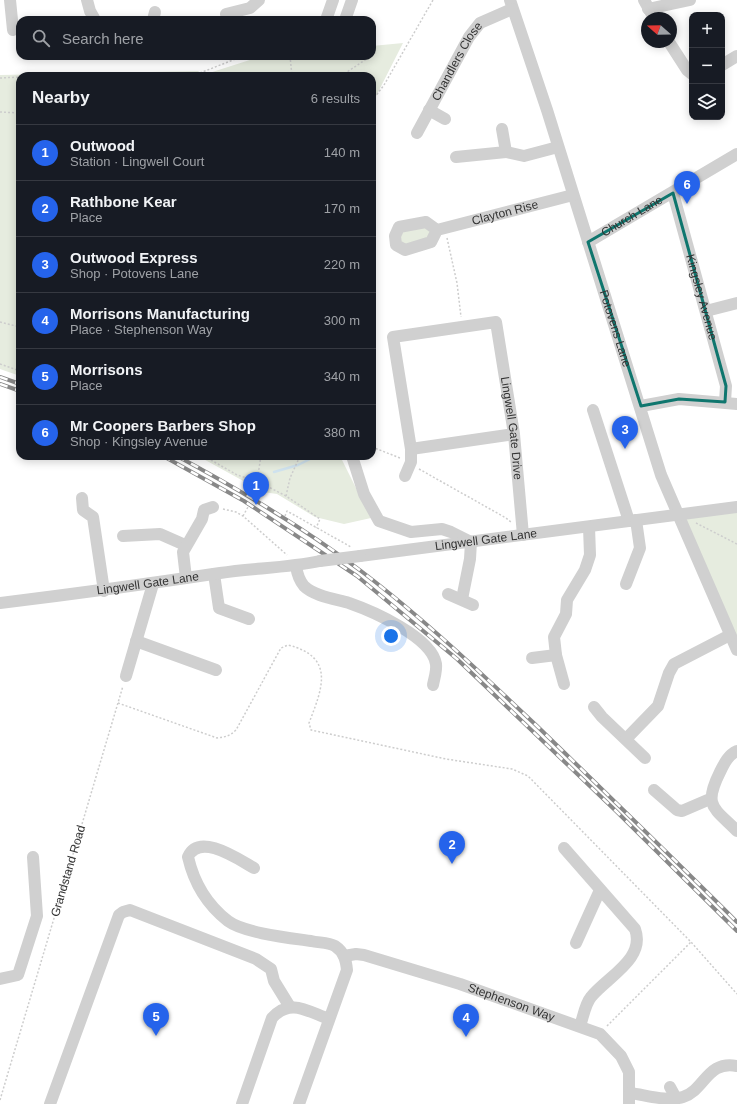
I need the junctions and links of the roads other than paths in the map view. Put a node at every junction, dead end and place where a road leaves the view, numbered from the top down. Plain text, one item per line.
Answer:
1 (10, 0) edge
2 (87, 0) edge
3 (259, 0) edge
4 (333, 0) edge
5 (352, 0) edge
6 (690, 0) edge
7 (511, 4) edge
8 (648, 9) edge
9 (223, 13) edge
10 (93, 16) edge
11 (327, 16) edge
12 (347, 16) edge
13 (12, 30) dead end
14 (673, 48) edge
15 (737, 56) edge
16 (725, 63) edge
17 (689, 72) edge
18 (429, 110) junction
19 (445, 119) dead end
20 (502, 129) dead end
21 (417, 133) dead end
22 (558, 147) junction
23 (506, 152) junction
24 (737, 154) edge
25 (456, 157) dead end
26 (673, 193) junction
27 (573, 194) junction
28 (441, 229) road end
29 (588, 242) junction
30 (737, 303) edge
31 (706, 311) junction
32 (731, 403) edge
33 (641, 406) junction
34 (593, 410) dead end
35 (514, 434) junction
36 (411, 449) junction
37 (353, 460) edge
38 (405, 476) dead end
39 (80, 506) dead end
40 (213, 507) road end
41 (737, 507) edge
42 (677, 514) junction
43 (633, 521) junction
44 (589, 527) junction
45 (123, 536) dead end
46 (523, 536) junction
47 (471, 542) junction
48 (185, 545) junction
49 (296, 566) junction
50 (214, 574) junction
51 (186, 578) junction
52 (153, 584) junction
53 (626, 584) dead end
54 (104, 591) junction
55 (448, 594) dead end
56 (462, 599) junction
57 (0, 604) edge
58 (473, 605) dead end
59 (250, 619) dead end
60 (730, 635) junction
61 (136, 641) junction
62 (737, 650) edge
63 (556, 655) junction
64 (532, 658) dead end
65 (216, 670) dead end
66 (126, 676) road end
67 (564, 684) dead end
68 (433, 685) dead end
69 (594, 707) dead end
70 (626, 739) junction
71 (737, 751) edge
72 (645, 758) dead end
73 (654, 790) dead end
74 (710, 799) junction
75 (737, 831) edge
76 (564, 848) dead end
77 (33, 857) dead end
78 (254, 868) dead end
79 (600, 890) junction
80 (576, 943) dead end
81 (344, 956) junction
82 (0, 979) edge
83 (290, 1007) junction
84 (329, 1019) junction
85 (580, 1026) junction
86 (737, 1066) edge
87 (670, 1087) dead end
88 (630, 1098) edge
89 (676, 1098) junction
90 (50, 1104) edge
91 (242, 1104) edge
92 (299, 1104) edge

1 - 13 street
2 - 10 street
3 - 9 street
4 - 11 street
5 - 12 street
6 - 8 street
7 - 18 street, Chandlers Close
7 - 22 street, Potovens Lane
14 - 17 street
15 - 16 street
18 - 19 street, Chandlers Close
18 - 21 street, Chandlers Close
20 - 23 street
22 - 23 street
22 - 27 street, Potovens Lane
23 - 25 street
24 - 26 street, Church Lane
26 - 29 street, Church Lane
26 - 31 street, Kingsley Avenue
27 - 28 street, Clayton Rise
27 - 29 street, Potovens Lane
29 - 33 street, Potovens Lane
30 - 31 street
31 - 32 street, Kingsley Avenue
32 - 33 street
33 - 42 street, Potovens Lane
34 - 43 street
35 - 36 street
35 - 36 street, Lingwell Gate Drive
35 - 46 street, Lingwell Gate Drive
36 - 38 street
37 - 47 street
39 - 54 street
40 - 48 street
41 - 42 street, Lingwell Gate Lane
42 - 43 street, Lingwell Gate Lane
42 - 60 street, Potovens Lane
43 - 44 street, Lingwell Gate Lane
43 - 53 street
44 - 46 street, Lingwell Gate Lane
44 - 63 street
45 - 48 street
46 - 47 street, Lingwell Gate Lane
47 - 49 street, Lingwell Gate Lane, bridge
47 - 56 street
48 - 51 street
49 - 50 street, Lingwell Gate Lane
49 - 68 street
50 - 51 street, Lingwell Gate Lane
50 - 59 street
51 - 52 street, Lingwell Gate Lane
52 - 54 street, Lingwell Gate Lane
52 - 61 street
54 - 57 street, Lingwell Gate Lane
55 - 56 street
56 - 58 street
60 - 62 street, Potovens Lane
60 - 70 street
61 - 65 street
61 - 66 street
63 - 64 street
63 - 67 street
69 - 70 street
70 - 72 street
71 - 74 street
73 - 74 street
74 - 75 street
76 - 79 street
77 - 82 street
78 - 81 street
79 - 80 street
79 - 85 street
81 - 84 street
81 - 85 street, Stephenson Way
83 - 84 street
83 - 90 street
83 - 91 street
84 - 92 street
85 - 88 street, Stephenson Way
86 - 89 street
87 - 89 street
88 - 89 street

